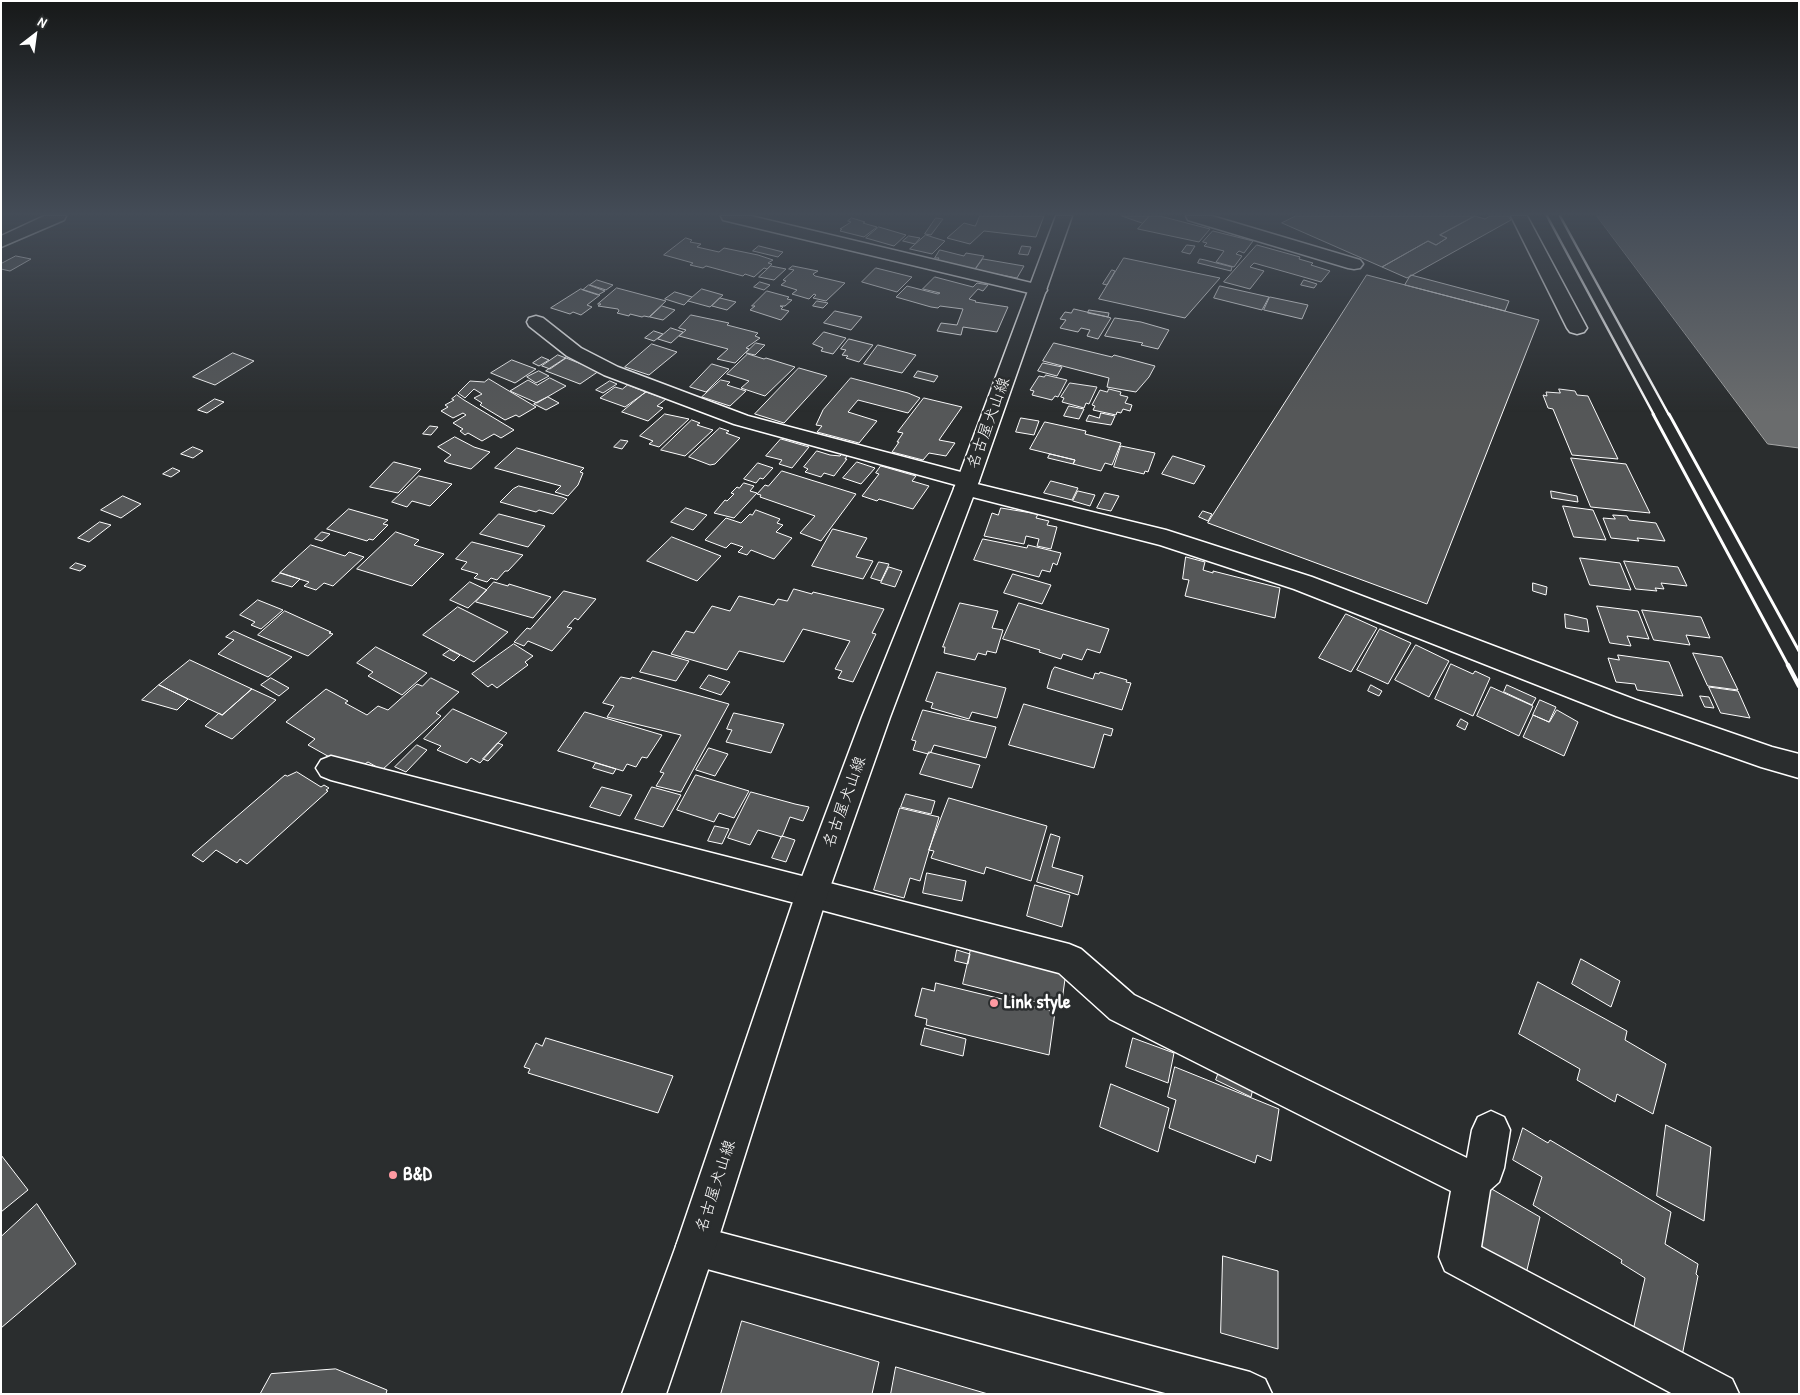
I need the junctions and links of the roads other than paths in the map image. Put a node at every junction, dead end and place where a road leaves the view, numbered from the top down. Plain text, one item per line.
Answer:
1 (1001, 281) edge
2 (1041, 281) edge
3 (1553, 281) edge
4 (1038, 290) junction
5 (536, 322) dead end
6 (1577, 328) dead end
7 (967, 484) junction
8 (1799, 766) edge
9 (331, 768) dead end
10 (812, 893) junction
11 (1491, 1130) dead end
12 (1472, 1180) junction
13 (696, 1246) junction
14 (644, 1394) edge
15 (1250, 1394) edge
16 (1717, 1394) edge

1 - 4 street
2 - 4 street, 名古屋犬山線
3 - 6 street
4 - 7 street, 名古屋犬山線
5 - 7 street
7 - 8 street
7 - 10 street, 名古屋犬山線
9 - 10 street
10 - 12 street
10 - 13 street, 名古屋犬山線
11 - 12 street
12 - 16 street
13 - 14 street, 名古屋犬山線
13 - 15 street

